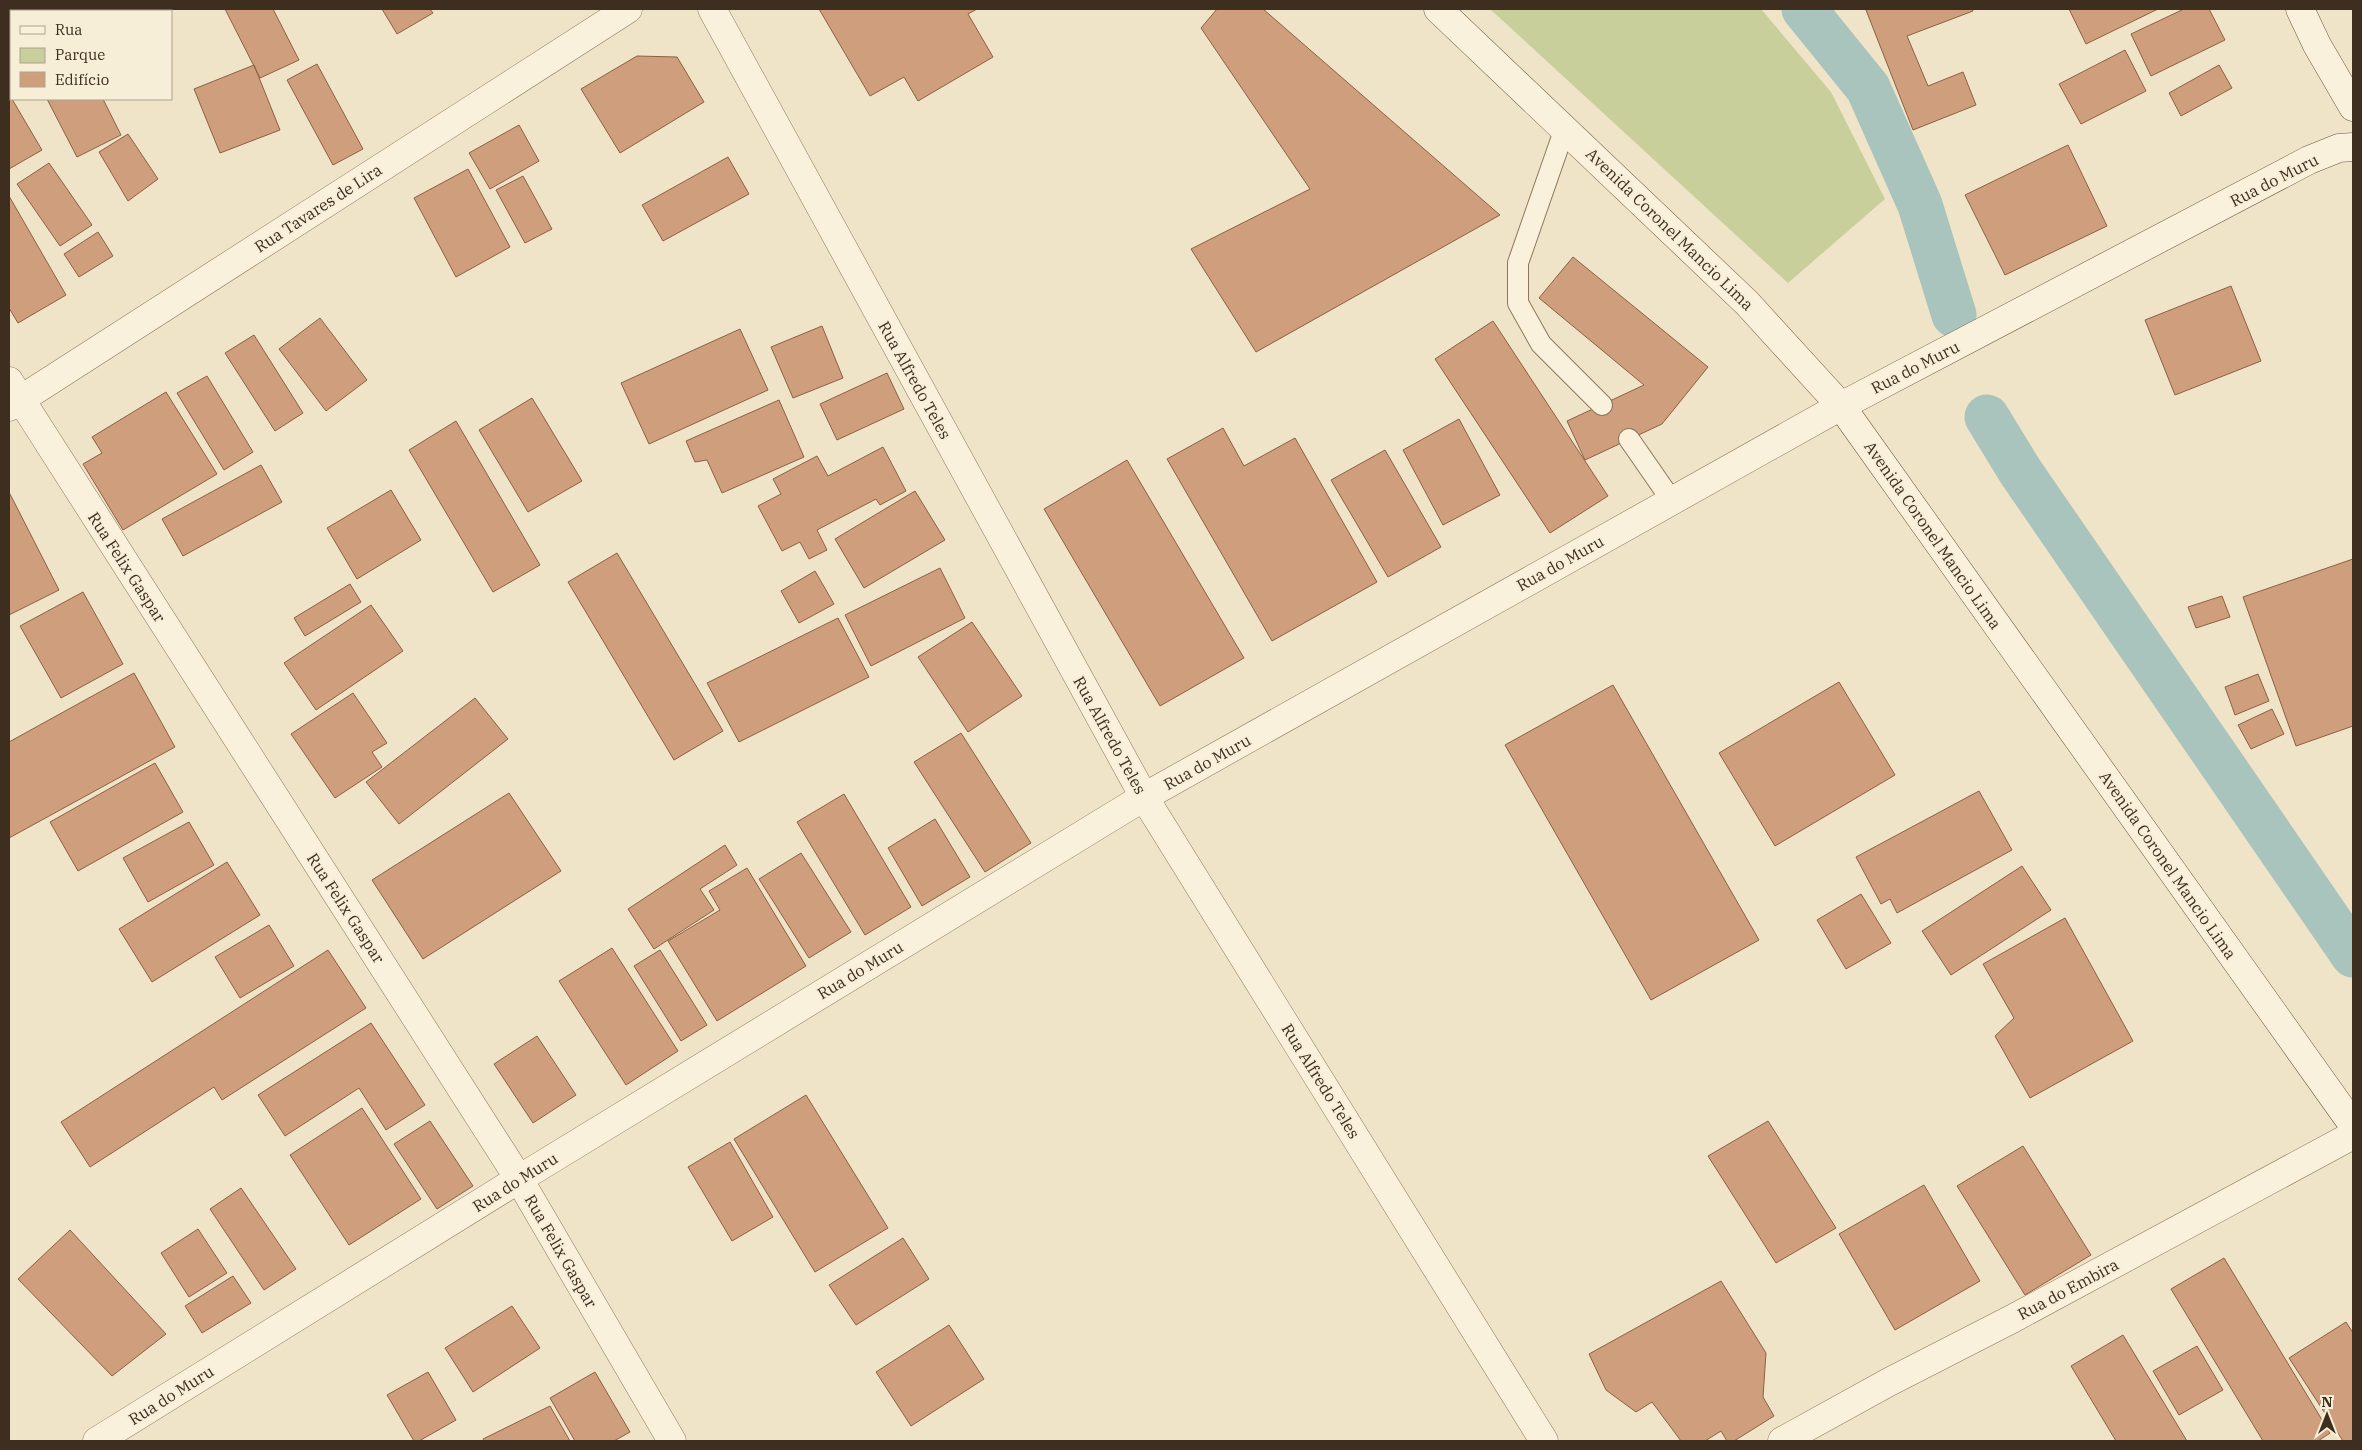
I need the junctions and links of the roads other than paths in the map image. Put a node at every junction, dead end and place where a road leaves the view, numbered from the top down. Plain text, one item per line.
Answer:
1 (628, 9) edge
2 (712, 9) edge
3 (1438, 9) edge
4 (2300, 9) edge
5 (2353, 107) edge
6 (1565, 128) junction
7 (2353, 147) edge
8 (13, 396) edge
9 (1602, 405) dead end
10 (1841, 406) junction
11 (1629, 439) dead end
12 (1672, 501) junction
13 (1144, 797) junction
14 (2353, 1125) edge
15 (2353, 1135) edge
16 (519, 1179) junction
17 (97, 1441) edge
18 (672, 1441) edge
19 (1544, 1441) edge
20 (1782, 1441) edge

1 - 8 street, Rua Tavares de Lira
2 - 13 street, Rua Alfredo Teles
3 - 6 street, Avenida Coronel Mancio Lima
4 - 5 street
6 - 9 lane
6 - 10 street, Avenida Coronel Mancio Lima
7 - 10 street, Rua do Muru
8 - 16 street, Rua Felix Gaspar
10 - 12 street, Rua do Muru
10 - 14 street, Avenida Coronel Mancio Lima
11 - 12 lane
12 - 13 street, Rua do Muru
13 - 16 street, Rua do Muru
13 - 19 street, Rua Alfredo Teles
15 - 20 street, Rua do Embira
16 - 17 street, Rua do Muru
16 - 18 street, Rua Felix Gaspar

